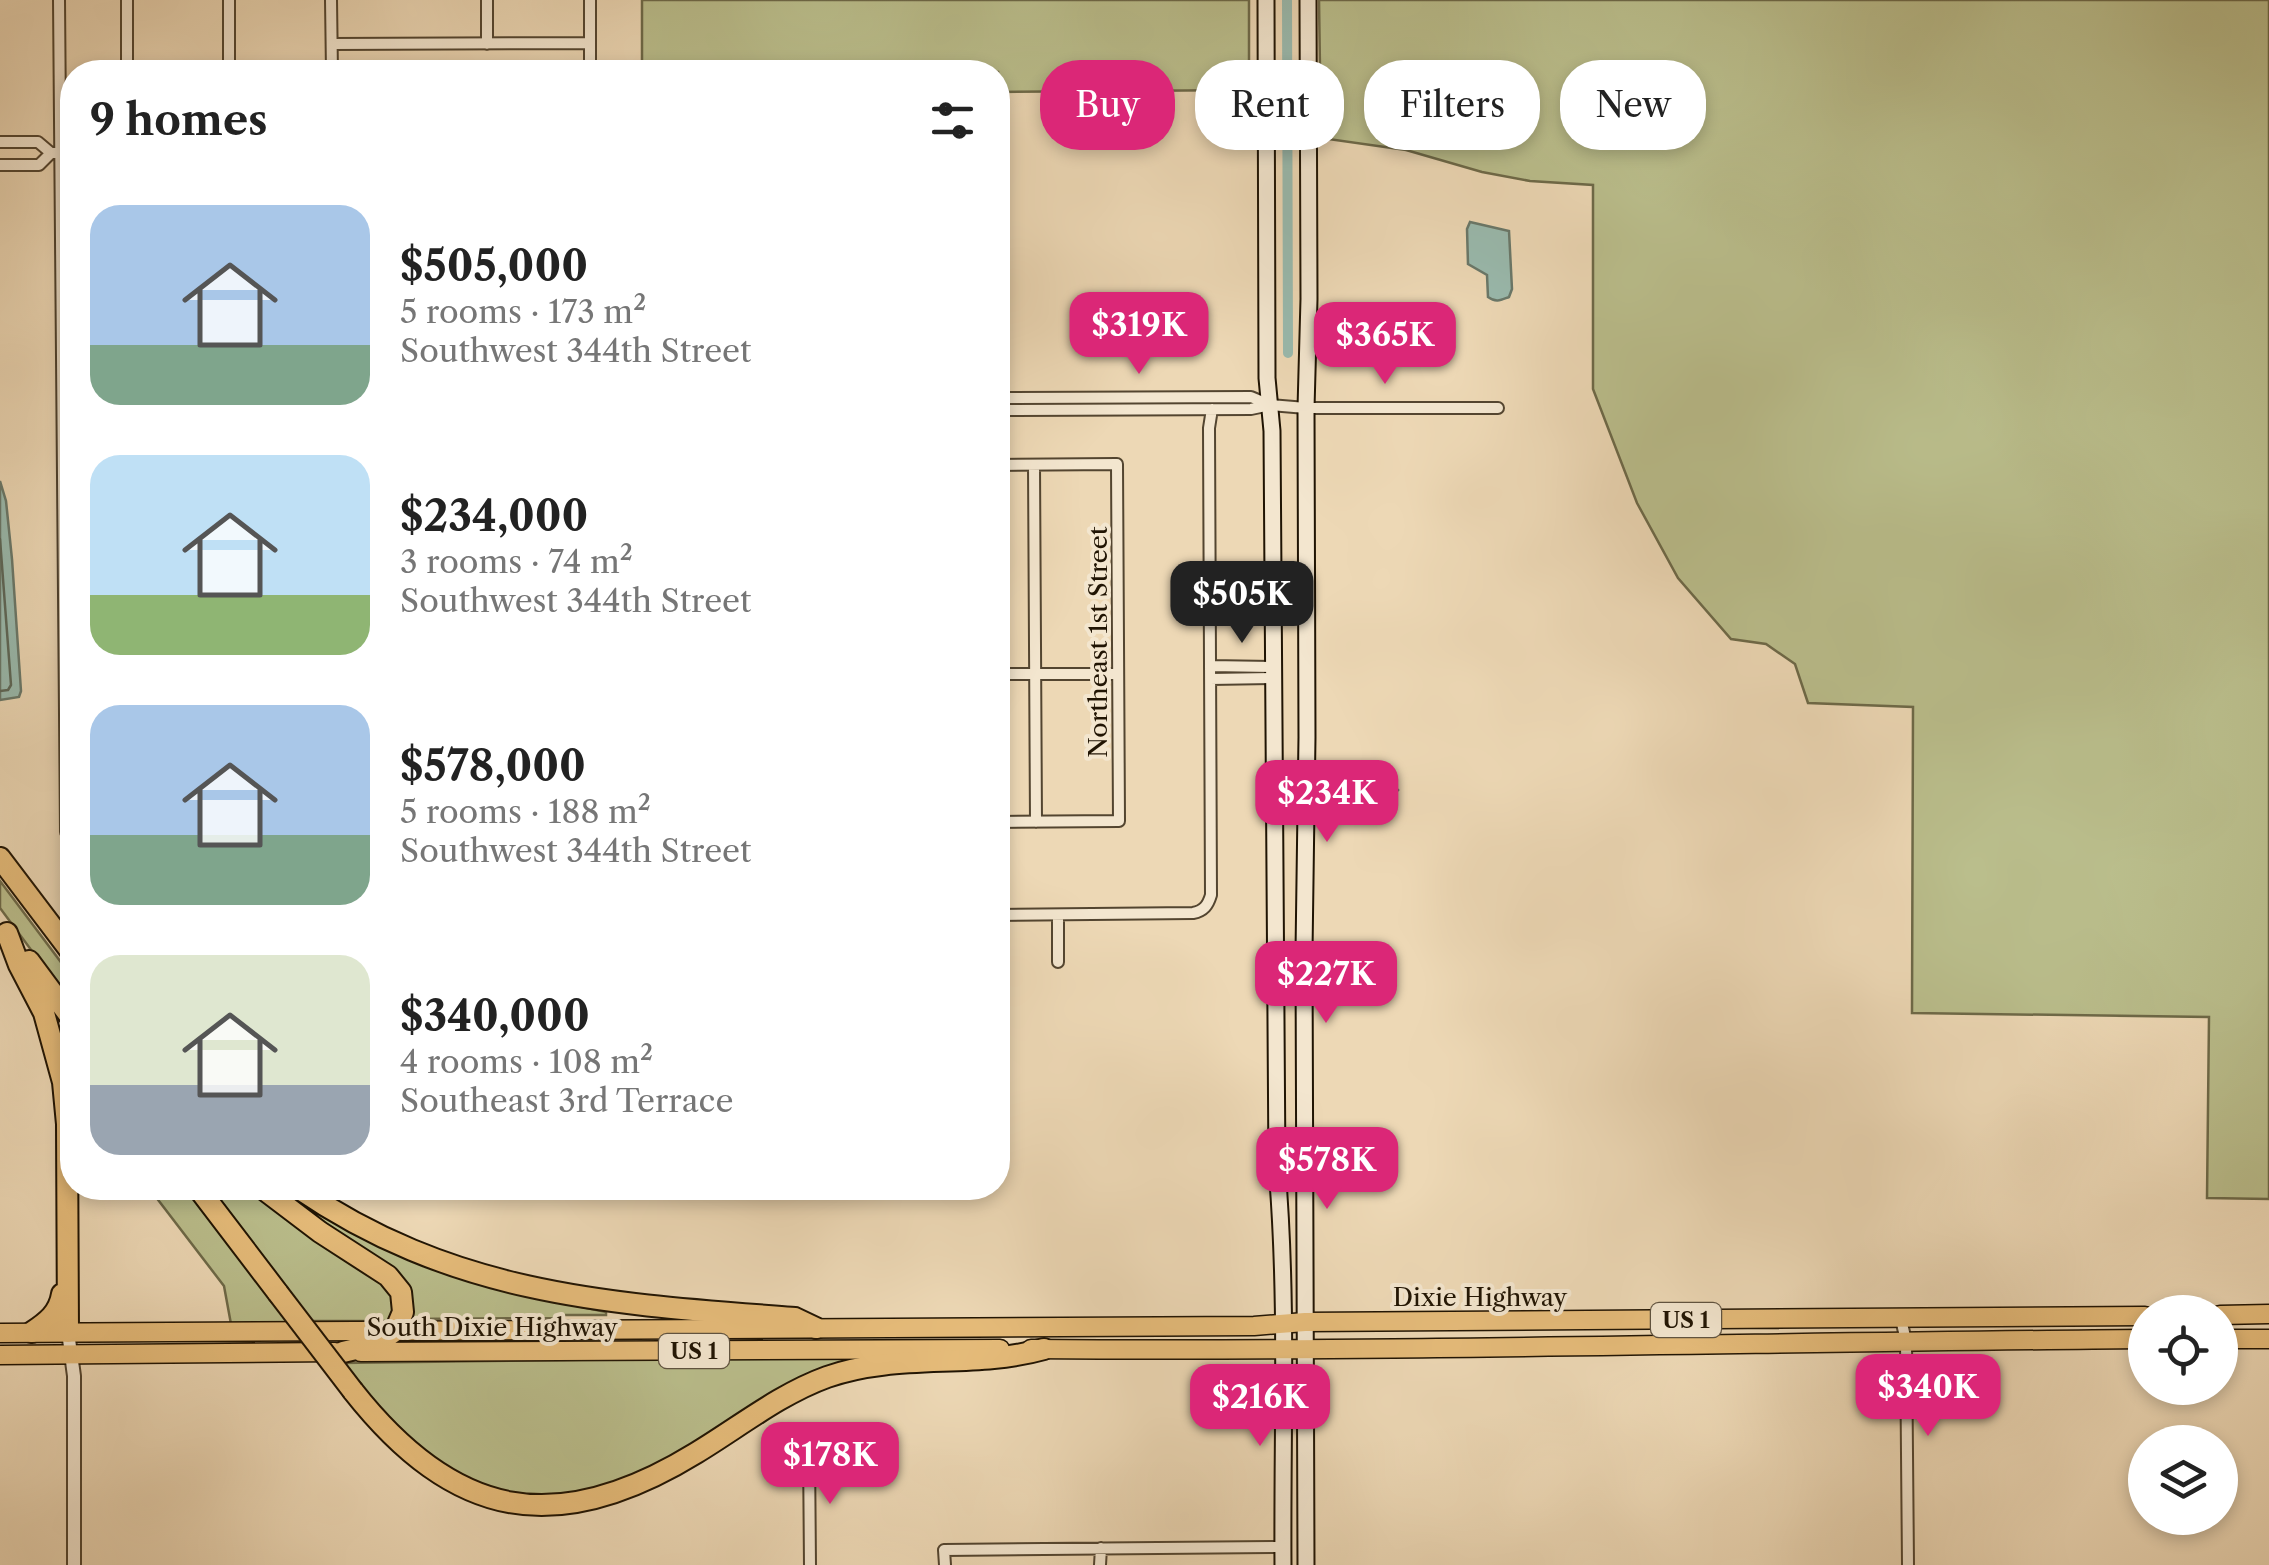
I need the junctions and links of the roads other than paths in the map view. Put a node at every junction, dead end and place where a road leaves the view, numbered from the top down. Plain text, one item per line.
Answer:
1 (59, 0) edge
2 (127, 0) edge
3 (229, 0) edge
4 (332, 0) edge
5 (487, 0) edge
6 (590, 0) edge
7 (1266, 0) edge
8 (1308, 0) edge
9 (590, 43) junction
10 (332, 44) junction
11 (487, 44) junction
12 (127, 60) edge
13 (229, 60) edge
14 (332, 60) edge
15 (590, 60) edge
16 (60, 76) edge
17 (0, 142) edge
18 (60, 152) edge
19 (60, 153) edge
20 (0, 165) edge
21 (1010, 398) edge
22 (1270, 405) junction
23 (1306, 408) junction
24 (1498, 408) dead end
25 (1212, 409) junction
26 (1010, 410) edge
27 (1034, 464) junction
28 (1010, 465) edge
29 (1210, 672) junction
30 (1274, 672) junction
31 (1010, 674) edge
32 (1036, 674) junction
33 (1118, 674) junction
34 (1010, 822) edge
35 (1036, 822) junction
36 (0, 858) edge
37 (1058, 914) junction
38 (1010, 915) edge
39 (4, 928) edge
40 (60, 937) edge
41 (1304, 952) junction
42 (1275, 953) junction
43 (1058, 962) dead end
44 (60, 1003) edge
45 (60, 1071) edge
46 (67, 1200) edge
47 (207, 1200) edge
48 (278, 1200) edge
49 (317, 1200) edge
50 (66, 1278) junction
51 (2269, 1314) edge
52 (2238, 1315) edge
53 (2128, 1316) edge
54 (1901, 1319) junction
55 (1305, 1322) junction
56 (1282, 1324) junction
57 (816, 1328) junction
58 (395, 1331) junction
59 (32, 1332) junction
60 (0, 1333) edge
61 (2128, 1339) edge
62 (2238, 1339) edge
63 (2269, 1339) edge
64 (1906, 1341) junction
65 (70, 1343) junction
66 (1044, 1349) junction
67 (1282, 1350) junction
68 (1305, 1350) junction
69 (343, 1352) junction
70 (0, 1355) edge
71 (809, 1450) dead end
72 (1283, 1547) junction
73 (1100, 1548) junction
74 (74, 1565) edge
75 (810, 1565) edge
76 (945, 1565) edge
77 (1100, 1565) edge
78 (1283, 1565) edge
79 (1306, 1565) edge
80 (1908, 1565) edge

1 - 16 street
2 - 12 street
3 - 13 street
4 - 10 street
5 - 11 street
6 - 9 street
7 - 22 main road
8 - 23 main road
9 - 11 street
9 - 15 street
10 - 11 street
10 - 14 street
17 - 18 street
19 - 20 street
21 - 22 street
22 - 23 street
22 - 25 street
22 - 30 main road
23 - 24 street
23 - 41 main road
25 - 26 street
25 - 29 street
27 - 28 street
27 - 32 street
27 - 33 street, Northeast 1st Street
29 - 30 street
29 - 37 street
30 - 42 main road
31 - 32 street
32 - 33 street
32 - 35 street
33 - 35 street, Northeast 1st Street
34 - 35 street
36 - 40 highway
37 - 38 street
37 - 43 street
39 - 44 highway
39 - 45 highway
41 - 42 main road
41 - 55 main road
42 - 56 main road
46 - 50 highway
47 - 66 highway, bridge
48 - 58 highway
49 - 57 highway
50 - 59 highway
50 - 65 highway
51 - 52 highway
53 - 54 highway, Dixie Highway / US 1
54 - 55 highway, Dixie Highway / US 1
54 - 64 street
55 - 56 highway, Dixie Highway / US 1
55 - 68 main road
56 - 57 highway, Dixie Highway / US 1
56 - 67 main road
57 - 58 highway, South Dixie Highway / US 1
58 - 65 highway, South Dixie Highway / US 1
58 - 69 highway
59 - 60 highway, South Dixie Highway / US 1
59 - 65 highway, South Dixie Highway / US 1
61 - 64 highway, Dixie Highway / US 1
62 - 63 highway
64 - 68 highway, Dixie Highway / US 1
64 - 80 street
65 - 69 highway, South Dixie Highway / US 1
65 - 70 highway, South Dixie Highway / US 1
65 - 74 street
66 - 67 highway, Dixie Highway / US 1
66 - 69 highway, South Dixie Highway / US 1
67 - 68 highway, Dixie Highway / US 1
67 - 72 main road
68 - 79 main road
71 - 75 street
72 - 73 street
72 - 78 main road
73 - 76 street
73 - 77 street

